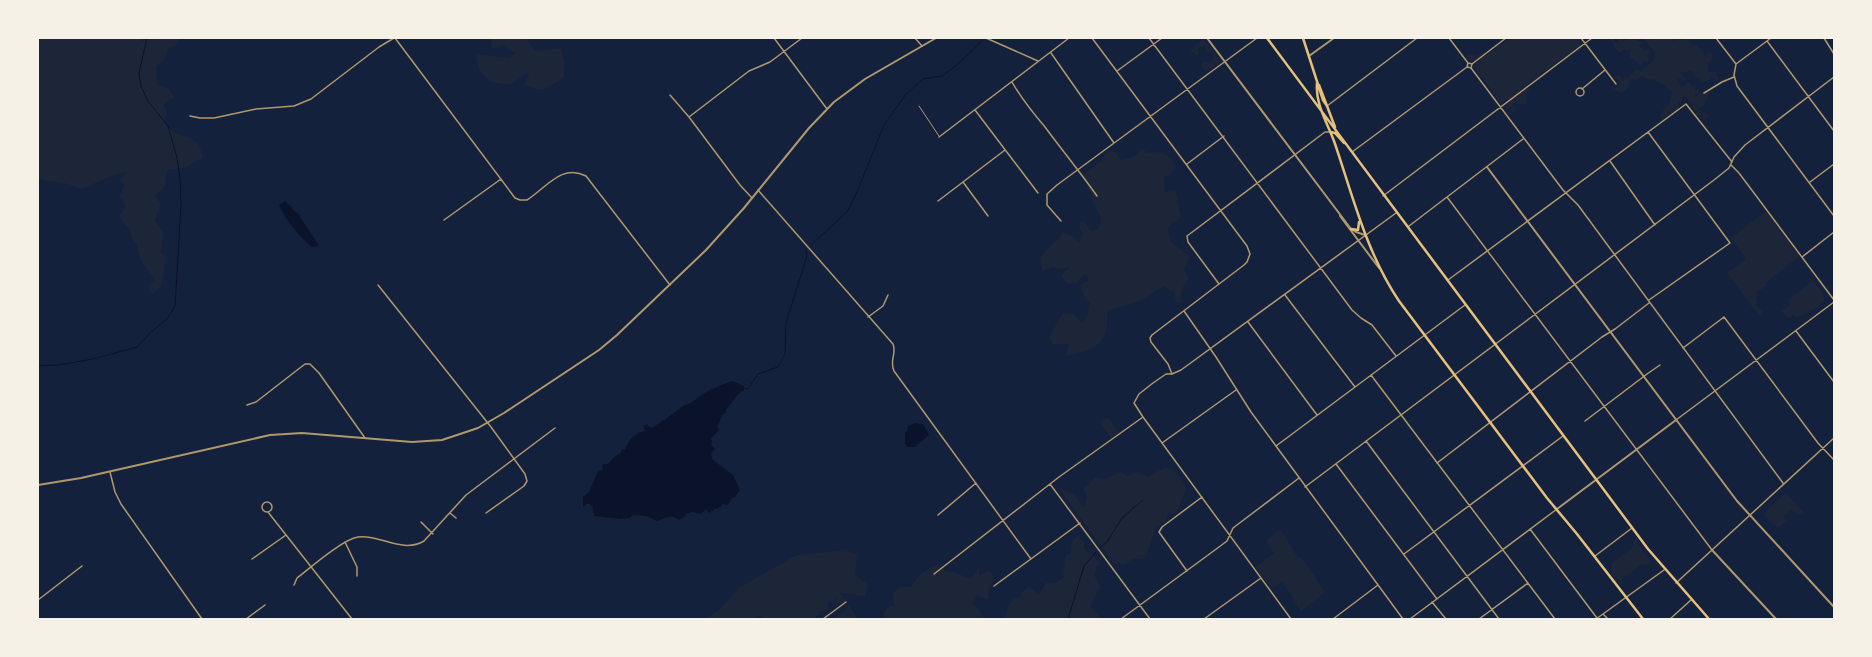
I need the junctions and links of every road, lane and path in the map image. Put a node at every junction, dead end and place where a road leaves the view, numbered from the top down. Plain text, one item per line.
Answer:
1 (395, 38) edge
2 (774, 38) edge
3 (802, 38) edge
4 (915, 38) edge
5 (936, 38) edge
6 (986, 38) edge
7 (1069, 38) edge
8 (1092, 38) edge
9 (1149, 38) edge
10 (1162, 38) edge
11 (1207, 38) edge
12 (1256, 38) edge
13 (1267, 38) edge
14 (1303, 38) edge
15 (1334, 38) edge
16 (1417, 38) edge
17 (1449, 38) edge
18 (1506, 38) edge
19 (1581, 38) edge
20 (1592, 38) edge
21 (1716, 38) edge
22 (1771, 38) edge
23 (1824, 38) edge
24 (1767, 41) junction
25 (1585, 43) junction
26 (1154, 45) junction
27 (922, 46) junction
28 (784, 52) junction
29 (1050, 52) junction
30 (1834, 54) edge
31 (1309, 56) junction
32 (1038, 61) junction
33 (1225, 62) junction
34 (1468, 63) junction
35 (1472, 64) junction
36 (1736, 64) junction
37 (1467, 67) junction
38 (1471, 68) junction
39 (1605, 70) junction
40 (1117, 72) junction
41 (1734, 77) junction
42 (1834, 77) edge
43 (1012, 82) junction
44 (1317, 83) junction
45 (1616, 84) dead end
46 (1582, 89) junction
47 (1187, 90) junction
48 (1704, 93) dead end
49 (670, 95) dead end
50 (1809, 96) junction
51 (919, 106) dead end
52 (1327, 106) junction
53 (1501, 107) junction
54 (827, 109) junction
55 (975, 110) junction
56 (1323, 115) junction
57 (190, 116) dead end
58 (689, 117) junction
59 (1151, 117) junction
60 (1768, 128) junction
61 (1834, 131) edge
62 (1331, 132) junction
63 (1337, 132) junction
64 (1648, 132) junction
65 (1224, 136) junction
66 (939, 137) joint
67 (1524, 139) junction
68 (1114, 143) junction
69 (1005, 150) junction
70 (1352, 152) junction
71 (1295, 155) junction
72 (1610, 161) junction
73 (1732, 162) junction
74 (1186, 164) junction
75 (1834, 164) edge
76 (1731, 165) junction
77 (1487, 167) junction
78 (1077, 168) junction
79 (501, 179) junction
80 (963, 182) junction
81 (1258, 182) junction
82 (1810, 182) junction
83 (758, 190) junction
84 (1038, 193) dead end
85 (1565, 193) junction
86 (1694, 195) junction
87 (1097, 196) dead end
88 (1383, 196) junction
89 (1447, 197) junction
90 (752, 198) junction
91 (938, 201) dead end
92 (1335, 208) junction
93 (1220, 210) junction
94 (1396, 213) junction
95 (1358, 214) junction
96 (988, 216) dead end
97 (1834, 216) edge
98 (444, 220) dead end
99 (1527, 220) junction
100 (1061, 221) dead end
101 (1655, 225) junction
102 (1407, 227) junction
103 (1351, 229) junction
104 (1834, 232) edge
105 (1365, 235) junction
106 (1357, 240) junction
107 (1488, 251) junction
108 (1614, 255) junction
109 (1802, 257) junction
110 (1321, 267) junction
111 (1379, 268) junction
112 (1447, 281) junction
113 (1219, 284) junction
114 (1575, 285) junction
115 (378, 286) dead end
116 (670, 286) junction
117 (1284, 294) junction
118 (888, 295) dead end
119 (1648, 300) junction
120 (1834, 301) edge
121 (1650, 303) junction
122 (1465, 305) junction
123 (1184, 311) junction
124 (1535, 314) junction
125 (868, 317) junction
126 (1248, 322) junction
127 (1610, 331) junction
128 (1796, 331) junction
129 (1425, 335) junction
130 (1495, 345) junction
131 (1684, 348) junction
132 (1211, 349) junction
133 (1396, 356) junction
134 (1756, 360) junction
135 (1570, 362) junction
136 (1660, 365) dead end
137 (1172, 374) junction
138 (1371, 375) junction
139 (1455, 375) junction
140 (1644, 376) junction
141 (1834, 382) edge
142 (1355, 387) junction
143 (1236, 390) junction
144 (1716, 391) junction
145 (1530, 392) junction
146 (248, 405) dead end
147 (1603, 406) junction
148 (1317, 415) junction
149 (1401, 415) junction
150 (1143, 417) junction
151 (1676, 420) junction
152 (1585, 421) dead end
153 (1490, 422) junction
154 (488, 423) junction
155 (555, 428) dead end
156 (1563, 436) junction
157 (365, 438) junction
158 (1834, 438) edge
159 (1366, 441) junction
160 (1162, 443) junction
161 (1276, 446) junction
162 (1822, 448) junction
163 (1636, 450) junction
164 (514, 458) junction
165 (1834, 460) edge
166 (1437, 463) junction
167 (1336, 464) junction
168 (1523, 466) junction
169 (110, 472) junction
170 (1299, 478) junction
171 (1596, 479) junction
172 (976, 483) junction
173 (1783, 483) junction
174 (1050, 484) junction
175 (38, 485) edge
176 (1305, 487) junction
177 (1202, 497) junction
178 (1469, 505) junction
179 (1557, 509) junction
180 (268, 512) junction
181 (450, 513) junction
182 (486, 514) dead end
183 (938, 515) dead end
184 (1749, 515) junction
185 (456, 518) dead end
186 (1004, 520) junction
187 (421, 522) dead end
188 (1080, 523) junction
189 (1632, 528) junction
190 (1530, 529) junction
191 (1434, 532) junction
192 (433, 534) junction
193 (1230, 534) junction
194 (286, 536) junction
195 (345, 542) junction
196 (1503, 550) junction
197 (1712, 550) junction
198 (1404, 554) junction
199 (1594, 556) junction
200 (1031, 559) junction
201 (252, 560) dead end
202 (82, 566) dead end
203 (311, 567) junction
204 (1664, 570) junction
205 (1187, 571) junction
206 (934, 574) dead end
207 (357, 576) dead end
208 (1468, 576) junction
209 (1261, 578) junction
210 (1528, 583) junction
211 (1676, 583) junction
212 (294, 585) dead end
213 (1378, 585) junction
214 (994, 586) dead end
215 (1625, 597) junction
216 (1437, 599) junction
217 (38, 600) edge
218 (1691, 600) junction
219 (846, 602) dead end
220 (1432, 602) junction
221 (265, 605) dead end
222 (1140, 605) junction
223 (1834, 607) edge
224 (1493, 610) junction
225 (1603, 614) junction
226 (1554, 617) junction
227 (1290, 618) edge
228 (1596, 618) edge
229 (202, 619) edge
230 (246, 619) edge
231 (352, 619) edge
232 (823, 619) edge
233 (1121, 619) edge
234 (1150, 619) edge
235 (1204, 619) edge
236 (1287, 619) edge
237 (1333, 619) edge
238 (1403, 619) edge
239 (1410, 619) edge
240 (1446, 619) edge
241 (1480, 619) edge
242 (1499, 619) edge
243 (1551, 619) edge
244 (1555, 619) edge
245 (1608, 619) edge
246 (1643, 619) edge
247 (1670, 619) edge
248 (1709, 619) edge
249 (1776, 619) edge

1 - 57 street
1 - 79 street
2 - 28 street
3 - 28 street
4 - 27 street
5 - 27 street
6 - 32 street
7 - 29 street
8 - 40 street
9 - 26 street
10 - 26 street
11 - 33 street
12 - 33 street
13 - 56 main road
14 - 31 main road
15 - 31 street
16 - 52 street
17 - 34 street
18 - 35 street
19 - 25 street
20 - 25 street
21 - 36 street
22 - 24 street
23 - 30 street
24 - 36 street
24 - 50 street
25 - 39 street
25 - 53 street
26 - 40 street
26 - 47 street
27 - 54 street
28 - 54 street
28 - 58 street
29 - 32 street
29 - 68 street
31 - 44 main road
32 - 43 street
33 - 47 street
33 - 71 street
34 - 35 street
34 - 37 street
35 - 38 street
36 - 41 street
37 - 38 street
37 - 70 street
38 - 53 street
39 - 45 street
39 - 46 street
40 - 59 street
41 - 48 street
41 - 60 street
42 - 50 street
43 - 55 street
43 - 78 street
44 - 52 main road
44 - 56 main road
46 - 46 street
47 - 59 street
47 - 65 street
49 - 58 street
50 - 60 street
50 - 61 street
51 - 66 lane
52 - 63 main road
53 - 67 street
53 - 88 street
54 - 83 street
55 - 66 street
55 - 69 street
56 - 62 main road
56 - 63 main road
58 - 90 street
59 - 68 street
59 - 74 street
60 - 73 street
60 - 82 street
62 - 70 main road
62 - 71 street
62 - 95 main road
63 - 70 main road
64 - 72 street
64 - 73 street
64 - 86 street
65 - 74 street
65 - 81 street
67 - 77 street
67 - 85 street
68 - 78 street
69 - 80 street
69 - 84 street
70 - 88 main road
71 - 81 street
71 - 92 street
72 - 85 street
72 - 101 street
73 - 76 street
74 - 93 street
75 - 82 street
76 - 86 street
76 - 109 street
77 - 89 street
77 - 99 street
78 - 87 street
78 - 100 street
79 - 98 street
79 - 116 street
80 - 91 street
80 - 96 street
81 - 93 street
81 - 110 street
82 - 97 street
83 - 90 street
83 - 125 street
85 - 99 street
85 - 108 street
86 - 101 street
86 - 119 street
88 - 94 main road
89 - 102 street
89 - 107 street
90 - 116 street
92 - 103 street
92 - 106 street
93 - 113 street
93 - 113 street
94 - 102 main road
94 - 105 street
95 - 103 main road
95 - 105 main road
99 - 107 street
99 - 114 street
101 - 108 street
102 - 112 main road
103 - 105 street
104 - 109 street
105 - 106 street
105 - 111 main road
106 - 110 street
106 - 111 street
107 - 112 street
107 - 124 street
108 - 114 street
108 - 119 street
109 - 120 street
110 - 117 street
110 - 133 street
111 - 129 main road
112 - 122 main road
113 - 123 street
114 - 124 street
114 - 127 street
115 - 154 street
116 - 154 street
117 - 126 street
117 - 142 street
118 - 125 street
119 - 121 street
120 - 128 street
121 - 127 street
121 - 131 street
122 - 129 street
122 - 130 main road
123 - 132 street
123 - 137 street
124 - 130 street
124 - 135 street
125 - 172 street
126 - 132 street
126 - 148 street
127 - 135 street
127 - 140 street
128 - 134 street
128 - 141 street
129 - 133 street
129 - 139 main road
130 - 139 street
130 - 145 main road
131 - 134 street
131 - 144 street
132 - 137 street
132 - 143 street
133 - 138 street
134 - 144 street
134 - 162 street
135 - 145 street
135 - 147 street
136 - 140 street
137 - 150 street
138 - 142 street
138 - 149 street
139 - 149 street
139 - 153 main road
140 - 147 street
140 - 151 street
142 - 148 street
143 - 160 street
143 - 161 street
144 - 151 street
144 - 173 street
145 - 153 street
145 - 156 main road
146 - 157 street
147 - 152 street
147 - 163 street
148 - 161 street
149 - 159 street
149 - 166 street
150 - 160 street
150 - 174 street
151 - 163 street
151 - 184 street
153 - 166 street
153 - 168 main road
154 - 157 street
154 - 164 street
155 - 164 street
156 - 168 street
156 - 171 main road
157 - 169 street
158 - 162 street
159 - 167 street
159 - 191 street
160 - 177 street
161 - 170 street
162 - 165 street
162 - 173 street
163 - 171 street
163 - 197 street
164 - 181 street
164 - 182 street
166 - 178 street
167 - 176 street
167 - 198 street
168 - 178 street
168 - 179 main road
169 - 175 street
169 - 229 street
170 - 176 street
170 - 193 street
171 - 179 street
171 - 189 main road
172 - 183 street
172 - 186 street
173 - 184 street
174 - 186 street
174 - 188 street
176 - 213 street
177 - 193 street
177 - 205 street
178 - 191 street
178 - 196 street
179 - 190 street
179 - 199 main road
180 - 180 street
180 - 194 street
181 - 185 street
181 - 192 street
184 - 197 street
184 - 223 street
186 - 200 street
186 - 206 street
187 - 192 street
188 - 200 street
188 - 222 street
189 - 199 street
189 - 204 main road
190 - 196 street
190 - 228 street
191 - 198 street
191 - 208 street
192 - 195 street
193 - 205 street
193 - 209 street
194 - 201 street
194 - 203 street
195 - 203 street
195 - 207 street
196 - 208 street
196 - 210 street
197 - 211 street
197 - 249 street
198 - 216 street
199 - 215 main road
200 - 214 street
202 - 217 street
203 - 212 street
203 - 231 street
204 - 211 main road
204 - 215 street
205 - 222 street
208 - 216 street
208 - 224 street
209 - 227 street
209 - 235 street
210 - 224 street
210 - 226 street
211 - 218 main road
213 - 237 street
213 - 238 street
215 - 225 street
215 - 246 main road
216 - 220 street
218 - 247 street
218 - 248 main road
219 - 232 street
220 - 239 street
220 - 240 street
221 - 230 street
222 - 233 street
222 - 234 street
224 - 241 street
224 - 242 street
225 - 228 street
225 - 245 street
226 - 243 street
226 - 244 street
227 - 236 street

